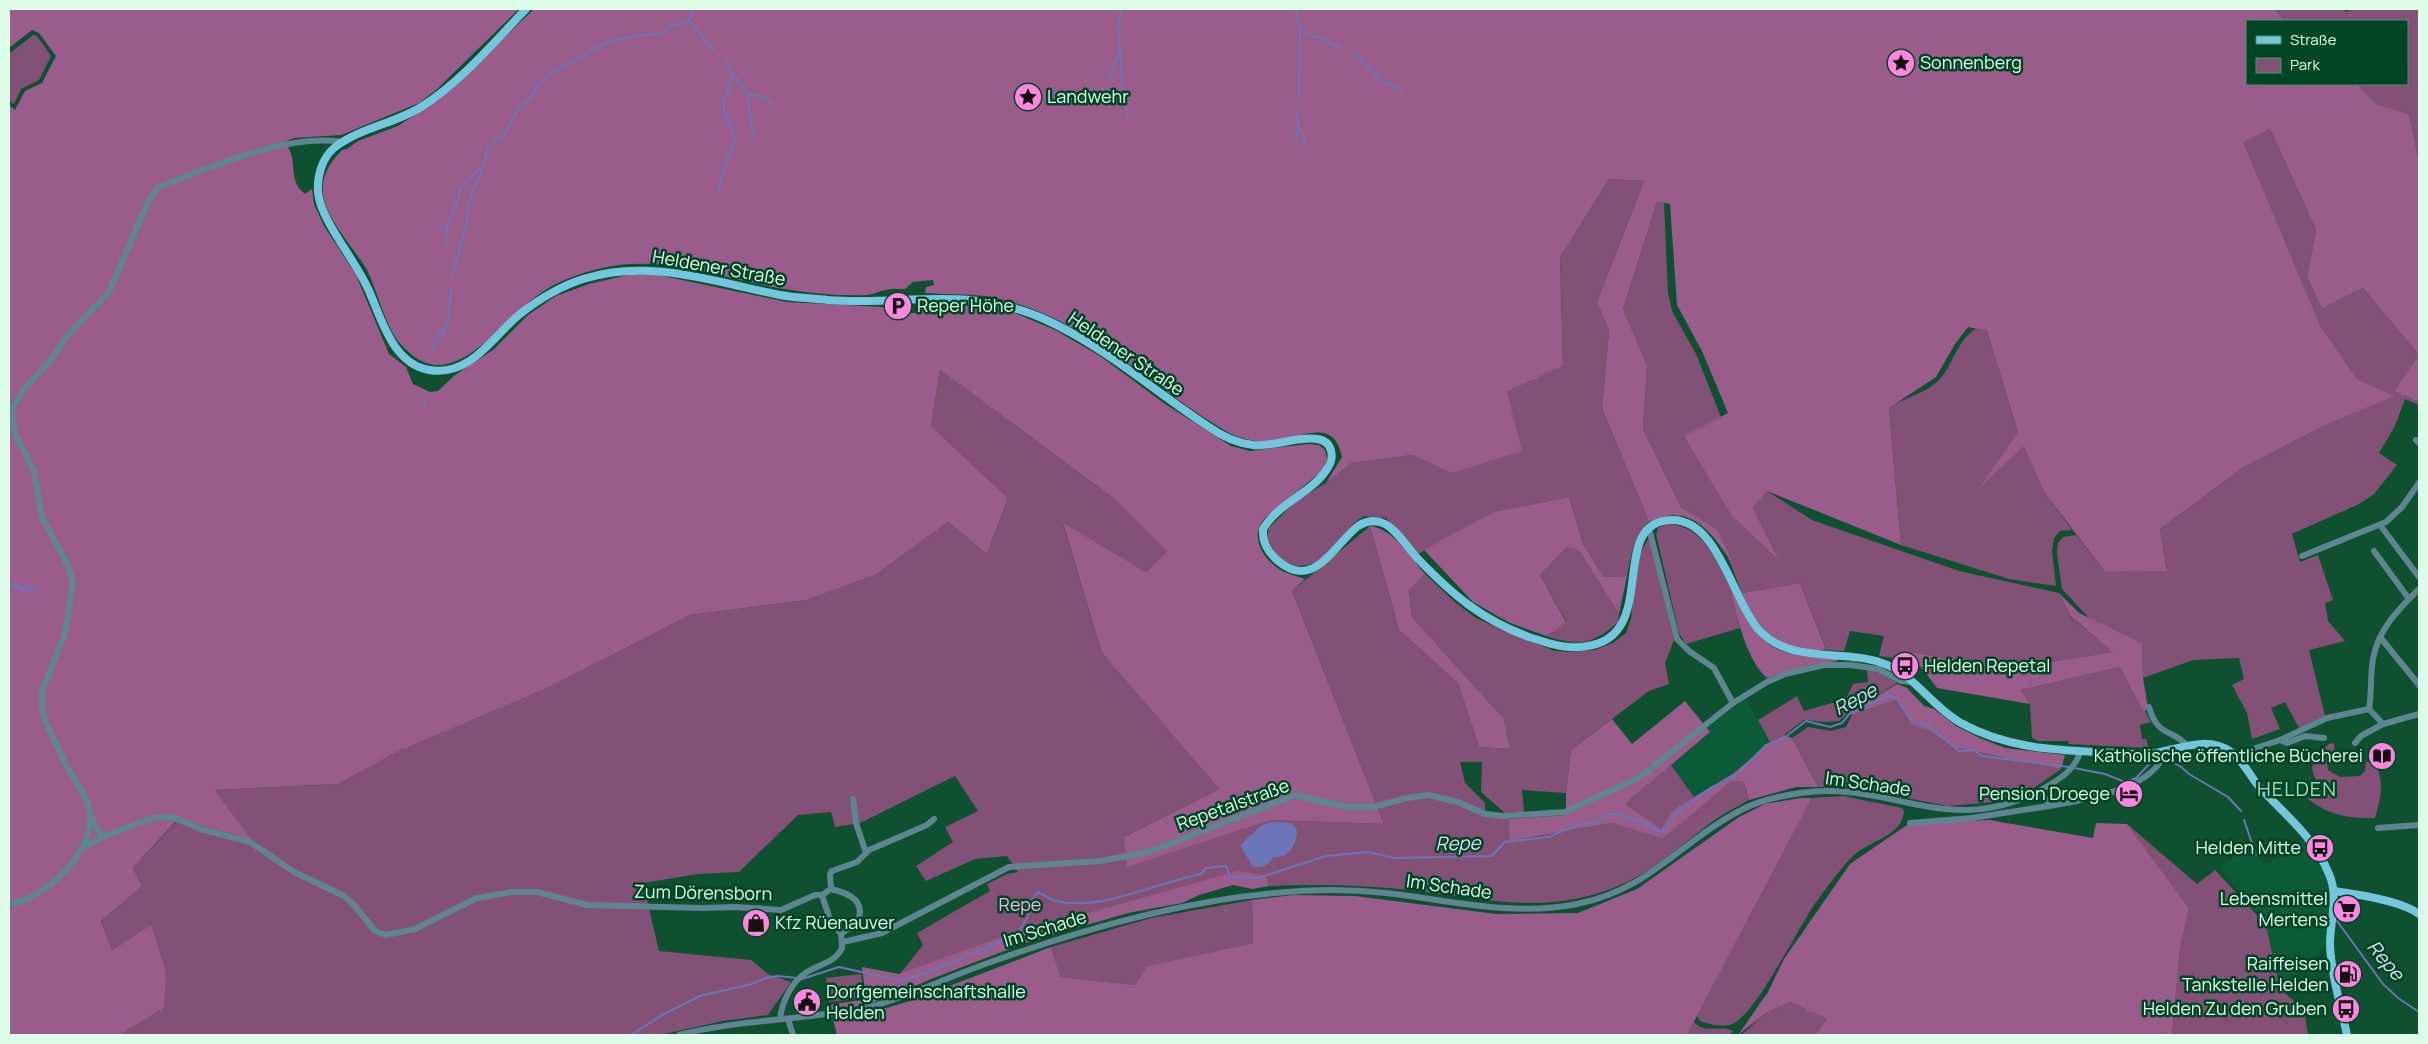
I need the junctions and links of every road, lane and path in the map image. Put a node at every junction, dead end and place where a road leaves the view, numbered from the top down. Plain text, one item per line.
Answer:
1 (526, 9) edge
2 (343, 142) junction
3 (2419, 483) edge
4 (2380, 525) junction
5 (1650, 528) junction
6 (2374, 551) dead end
7 (2302, 556) dead end
8 (2419, 577) edge
9 (2419, 589) edge
10 (2409, 599) junction
11 (2380, 637) junction
12 (1913, 682) junction
13 (2419, 685) edge
14 (1733, 703) junction
15 (2149, 707) dead end
16 (2369, 709) junction
17 (2419, 714) edge
18 (2383, 724) junction
19 (2324, 738) dead end
20 (2280, 740) junction
21 (2355, 743) dead end
22 (2187, 746) junction
23 (2080, 754) junction
24 (2164, 754) junction
25 (2238, 759) junction
26 (2041, 790) junction
27 (853, 799) dead end
28 (2049, 806) junction
29 (90, 813) junction
30 (934, 819) dead end
31 (1910, 823) dead end
32 (2419, 825) edge
33 (2378, 828) dead end
34 (105, 836) junction
35 (80, 849) junction
36 (866, 852) junction
37 (831, 889) junction
38 (2334, 891) junction
39 (822, 895) junction
40 (9, 904) edge
41 (2419, 914) edge
42 (841, 934) junction
43 (843, 942) junction
44 (788, 1019) junction
45 (780, 1020) junction
46 (679, 1035) edge
47 (793, 1035) edge
48 (2348, 1035) edge

1 - 2 main road, Heldener Straße
2 - 5 main road, Heldener Straße
2 - 29 street
3 - 4 street
4 - 7 street
4 - 8 street
5 - 12 main road
5 - 14 street
6 - 10 street
9 - 10 street
10 - 11 street
11 - 13 street
11 - 16 street
12 - 14 street, Repetalstraße
12 - 23 main road, Repetalstraße
14 - 43 street, Repetalstraße
15 - 22 street
16 - 18 street
16 - 20 street
17 - 18 street
18 - 21 street
19 - 20 street
20 - 25 street
22 - 24 main road, Repetalstraße
22 - 25 main road, Repetalstraße
23 - 24 main road, Repetalstraße
23 - 26 street, Im Schade
24 - 28 street
25 - 38 main road, Repetalstraße
26 - 28 street
26 - 44 street, Im Schade
27 - 36 street
28 - 31 street
29 - 34 street
29 - 35 street
30 - 36 street
32 - 33 street
34 - 35 street, Zum Dörensborn
34 - 39 street, Zum Dörensborn
35 - 40 street
36 - 37 street
37 - 39 street
37 - 42 street
38 - 41 main road
38 - 48 main road
39 - 42 street
42 - 43 street
43 - 45 street
44 - 45 street, Im Schade
44 - 47 street
45 - 46 street

